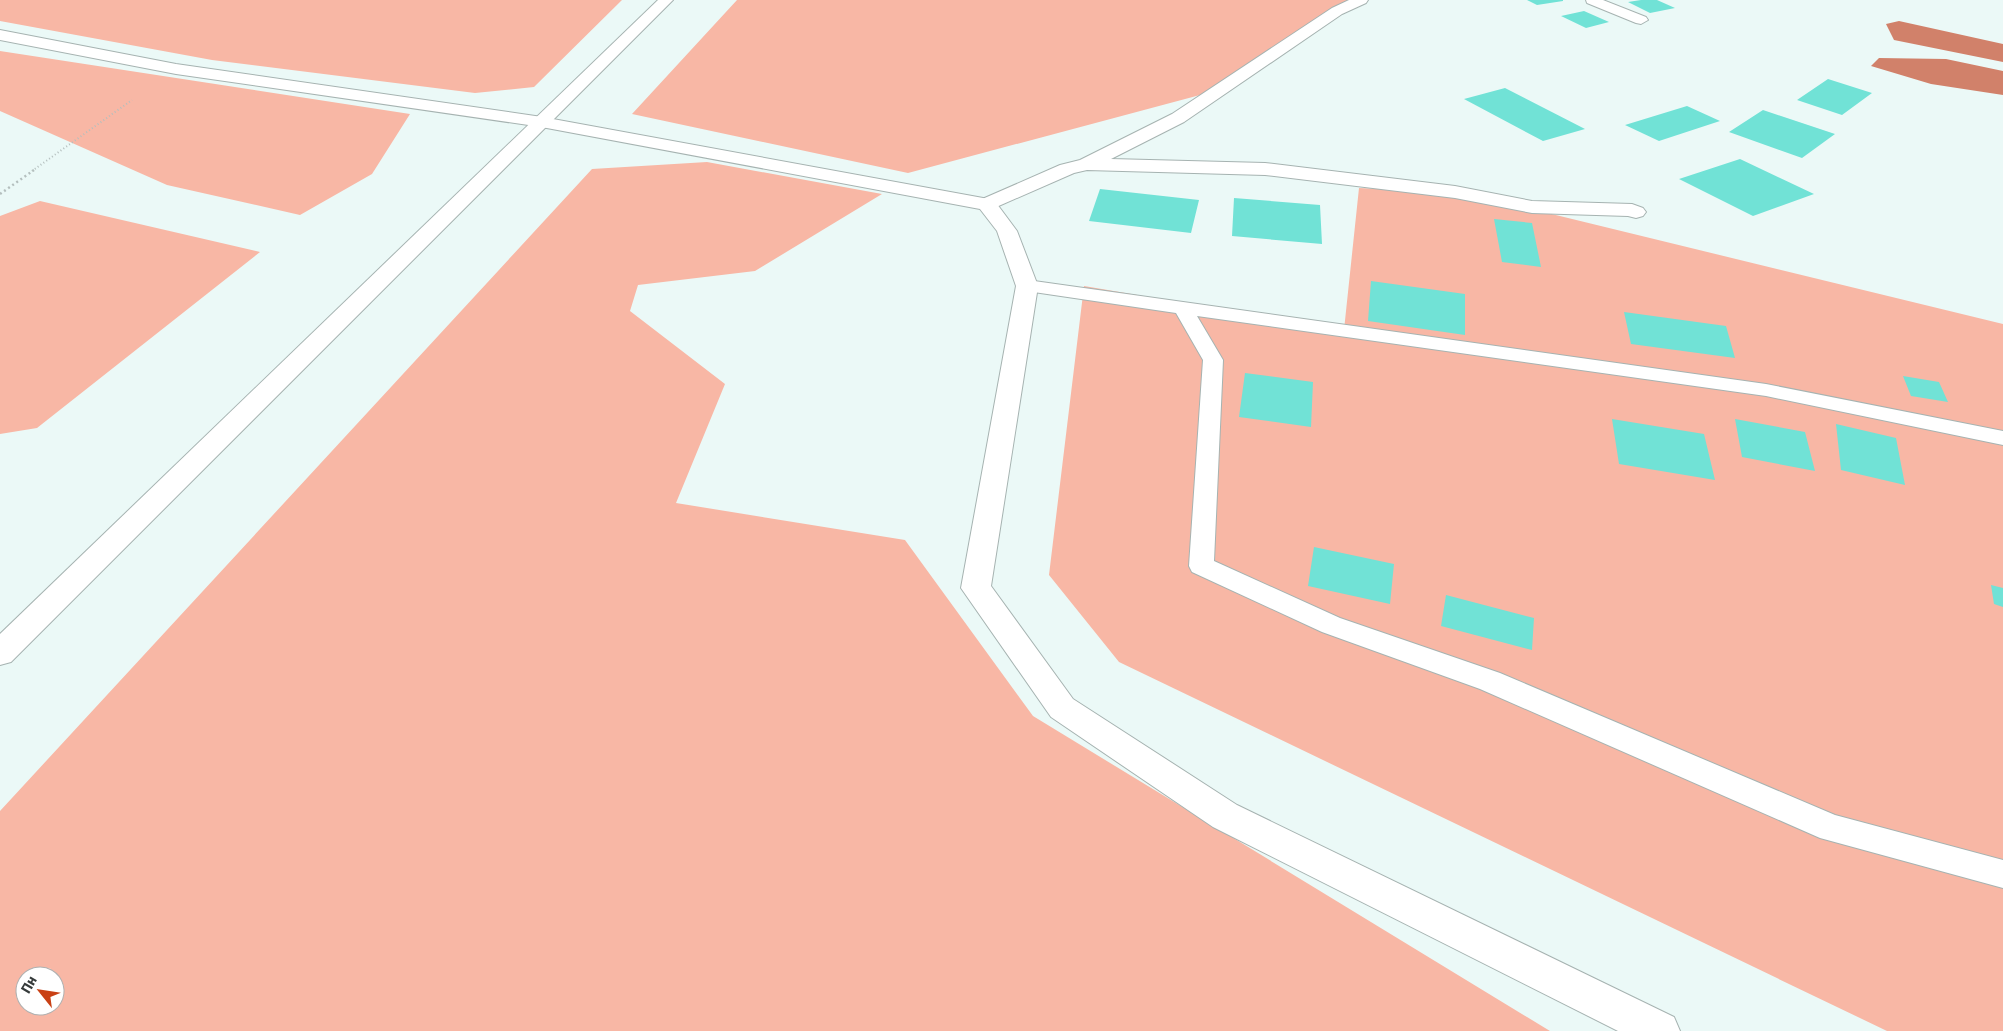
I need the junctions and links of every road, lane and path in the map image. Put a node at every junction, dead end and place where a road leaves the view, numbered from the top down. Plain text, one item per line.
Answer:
1 (666, 0) edge
2 (1361, 0) edge
3 (1592, 0) edge
4 (1641, 20) dead end
5 (0, 35) edge
6 (176, 69) junction
7 (542, 122) junction
8 (1087, 164) junction
9 (0, 194) edge
10 (987, 204) junction
11 (1636, 212) dead end
12 (1027, 286) junction
13 (1184, 308) junction
14 (2003, 438) edge
15 (0, 653) edge
16 (2003, 874) edge
17 (1660, 1031) edge

1 - 7 main road
2 - 8 main road
3 - 4 lane
5 - 6 main road
6 - 7 main road
6 - 9 path
7 - 10 main road
7 - 15 main road
8 - 10 main road
8 - 11 main road
10 - 12 main road
12 - 13 lane
12 - 17 main road
13 - 14 lane
13 - 16 lane

